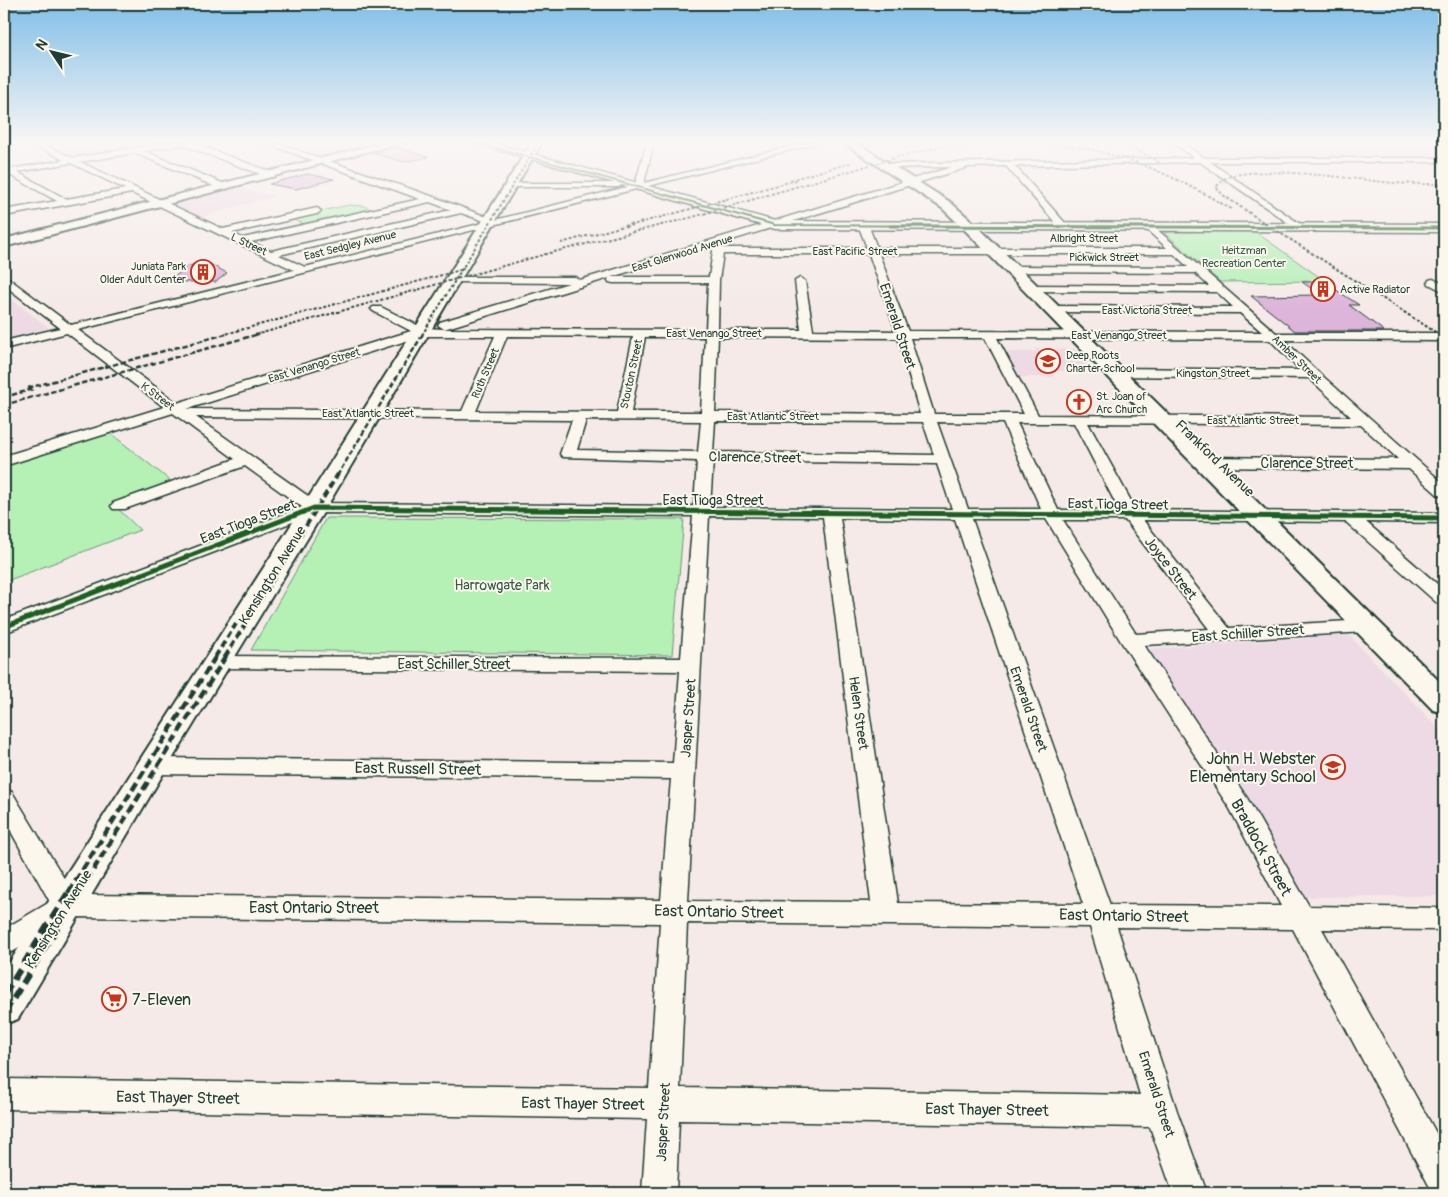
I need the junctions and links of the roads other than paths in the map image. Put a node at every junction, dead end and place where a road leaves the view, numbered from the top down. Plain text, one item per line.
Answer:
1 (57, 198) edge
2 (88, 198) edge
3 (149, 198) edge
4 (181, 198) edge
5 (427, 198) edge
6 (503, 198) edge
7 (592, 198) edge
8 (678, 198) edge
9 (862, 198) edge
10 (934, 198) edge
11 (1039, 198) edge
12 (1256, 198) edge
13 (431, 199) junction
14 (65, 202) junction
15 (160, 203) junction
16 (367, 205) dead end
17 (331, 208) dead end
18 (380, 210) junction
19 (462, 210) junction
20 (4, 213) edge
21 (283, 219) junction
22 (343, 219) junction
23 (489, 222) junction
24 (775, 225) junction
25 (864, 226) junction
26 (969, 226) junction
27 (1064, 226) junction
28 (304, 227) junction
29 (1150, 228) junction
30 (1300, 228) junction
31 (1444, 228) edge
32 (372, 230) junction
33 (222, 232) junction
34 (242, 241) junction
35 (4, 243) edge
36 (716, 247) junction
37 (1176, 251) junction
38 (874, 252) junction
39 (992, 252) junction
40 (270, 254) junction
41 (303, 270) junction
42 (1010, 270) junction
43 (1197, 270) junction
44 (454, 279) junction
45 (4, 280) edge
46 (594, 280) junction
47 (714, 280) junction
48 (800, 281) dead end
49 (1439, 282) edge
50 (1030, 288) junction
51 (1220, 289) junction
52 (1444, 289) edge
53 (377, 309) dead end
54 (1050, 309) junction
55 (1244, 310) junction
56 (68, 329) junction
57 (421, 332) junction
58 (503, 332) junction
59 (640, 333) junction
60 (712, 333) junction
61 (808, 334) junction
62 (903, 334) junction
63 (989, 334) junction
64 (1076, 335) junction
65 (1273, 336) junction
66 (1444, 337) edge
67 (4, 344) edge
68 (1114, 372) junction
69 (1312, 374) junction
70 (178, 411) junction
71 (370, 413) junction
72 (468, 414) junction
73 (581, 415) junction
74 (623, 415) junction
75 (708, 416) junction
76 (929, 418) junction
77 (1008, 418) junction
78 (1033, 419) junction
79 (1080, 419) junction
80 (1160, 420) junction
81 (1364, 421) junction
82 (706, 456) junction
83 (4, 460) edge
84 (247, 460) junction
85 (943, 460) junction
86 (1203, 462) junction
87 (1411, 464) junction
88 (1444, 492) edge
89 (119, 506) dead end
90 (314, 508) junction
91 (702, 511) junction
92 (831, 512) junction
93 (962, 514) junction
94 (1052, 515) junction
95 (1130, 515) junction
96 (1259, 516) junction
97 (1350, 517) junction
98 (1444, 518) edge
99 (1444, 599) edge
100 (1366, 626) junction
101 (4, 627) edge
102 (1224, 635) junction
103 (1130, 640) junction
104 (218, 662) junction
105 (691, 665) junction
106 (1444, 703) edge
107 (152, 766) junction
108 (684, 771) junction
109 (4, 798) edge
110 (66, 906) junction
111 (674, 910) junction
112 (886, 913) junction
113 (1100, 915) junction
114 (1301, 917) junction
115 (1444, 919) edge
116 (4, 943) edge
117 (4, 1006) edge
118 (4, 1094) edge
119 (664, 1104) junction
120 (1161, 1111) junction
121 (1444, 1179) edge
122 (659, 1193) edge
123 (1190, 1193) edge

1 - 14 street
2 - 14 street
3 - 15 street, L Street
4 - 15 main road
5 - 13 street
6 - 23 street, Kensington Avenue
7 - 23 street, East Sedgley Avenue
8 - 24 main road
9 - 24 street, East Glenwood Avenue
10 - 26 main road, Frankford Avenue
11 - 27 street
12 - 30 street
13 - 18 street
13 - 19 street
14 - 20 street
15 - 33 street, L Street
15 - 35 main road
16 - 18 street
17 - 21 street
18 - 22 street
19 - 23 street
19 - 32 street
21 - 28 street
21 - 33 street
22 - 28 street
22 - 32 street
23 - 41 street, East Sedgley Avenue
23 - 44 main road, Kensington Avenue
24 - 25 main road
24 - 36 street, East Glenwood Avenue
25 - 26 main road
25 - 38 street, Emerald Street
26 - 27 main road
26 - 39 main road, Frankford Avenue
27 - 29 main road
28 - 34 street
29 - 30 main road
29 - 37 street, Amber Street
30 - 31 main road
32 - 40 street
33 - 34 street, L Street
34 - 40 street, L Street
36 - 38 street, East Pacific Street
36 - 46 street, East Glenwood Avenue
36 - 47 street, Jasper Street
37 - 39 street, Albright Street
37 - 43 street, Amber Street
38 - 39 street, East Pacific Street
38 - 62 street, Emerald Street
39 - 42 main road, Frankford Avenue
40 - 41 street, L Street
41 - 56 street, East Sedgley Avenue
42 - 43 street, Pickwick Street
42 - 50 main road, Frankford Avenue
43 - 51 street, Amber Street
44 - 46 street
44 - 57 main road, Kensington Avenue
45 - 56 street, K Street
46 - 47 street
46 - 57 street, East Glenwood Avenue
47 - 60 street, Jasper Street
48 - 61 street
49 - 52 street
50 - 51 street
50 - 54 main road, Frankford Avenue
51 - 55 street, Amber Street
53 - 57 street
54 - 55 street, East Victoria Street
54 - 64 main road, Frankford Avenue
55 - 65 street, Amber Street
56 - 67 street, East Sedgley Avenue
56 - 70 street, K Street
57 - 58 street, East Venango Street
57 - 70 street, East Venango Street
57 - 71 main road, Kensington Avenue
58 - 59 street, East Venango Street
58 - 72 street, Ruth Street
59 - 60 street, East Venango Street
59 - 74 street, Stouton Street
60 - 61 street, East Venango Street
60 - 75 street, Jasper Street
61 - 62 street, East Venango Street
62 - 63 street, East Venango Street
62 - 76 street, Emerald Street
63 - 64 street, East Venango Street
63 - 78 street
64 - 65 street, East Venango Street
64 - 68 main road, Frankford Avenue
65 - 66 street, East Venango Street
65 - 69 street, Amber Street
68 - 69 street, Kingston Street
68 - 80 main road, Frankford Avenue
69 - 81 street, Amber Street
70 - 71 street, East Atlantic Street
70 - 83 street, East Venango Street
70 - 84 street, K Street
71 - 72 street, East Atlantic Street
71 - 90 main road, Kensington Avenue
72 - 73 street, East Atlantic Street
73 - 74 street, East Atlantic Street
73 - 82 street, Clarence Street
74 - 75 street, East Atlantic Street
75 - 76 street, East Atlantic Street
75 - 82 street, Jasper Street
76 - 77 street, East Atlantic Street
76 - 85 street, Emerald Street
77 - 78 street, East Atlantic Street
77 - 94 street, Braddock Street
78 - 79 street, East Atlantic Street
79 - 80 street, East Atlantic Street
79 - 95 street, Joyce Street
80 - 81 street, East Atlantic Street
80 - 86 main road, Frankford Avenue
81 - 87 street, Amber Street
82 - 85 street, Clarence Street
82 - 91 street, Jasper Street
84 - 89 street
84 - 90 street, K Street
85 - 93 street, Emerald Street
86 - 87 street, Clarence Street
86 - 96 main road, Frankford Avenue
87 - 88 street, Amber Street
90 - 91 street, East Tioga Street
90 - 101 street, East Tioga Street
90 - 104 main road, Kensington Avenue
91 - 92 street, East Tioga Street
91 - 105 street, Jasper Street
92 - 93 street, East Tioga Street
92 - 112 street, Helen Street
93 - 94 street, East Tioga Street
93 - 113 street, Emerald Street
94 - 95 street, East Tioga Street
94 - 103 street, Braddock Street
95 - 96 street, East Tioga Street
95 - 102 street, Joyce Street
96 - 97 street, East Tioga Street
96 - 100 main road, Frankford Avenue
97 - 98 street, East Tioga Street
97 - 99 street
100 - 102 street, East Schiller Street
100 - 106 main road, Frankford Avenue
102 - 103 street, East Schiller Street
103 - 114 street, Braddock Street
104 - 105 street, East Schiller Street
104 - 107 main road, Kensington Avenue
105 - 108 street, Jasper Street
107 - 108 street, East Russell Street
107 - 110 main road, Kensington Avenue
108 - 111 street, Jasper Street
109 - 110 street
110 - 111 street, East Ontario Street
110 - 116 street
110 - 117 main road, Kensington Avenue
111 - 112 street, East Ontario Street
111 - 119 street, Jasper Street
112 - 113 street, East Ontario Street
113 - 114 street, East Ontario Street
113 - 120 street, Emerald Street
114 - 115 street, East Ontario Street
114 - 121 street, Braddock Street
118 - 119 street, East Thayer Street
119 - 120 street, East Thayer Street
119 - 122 street, Jasper Street
120 - 123 street, Emerald Street

